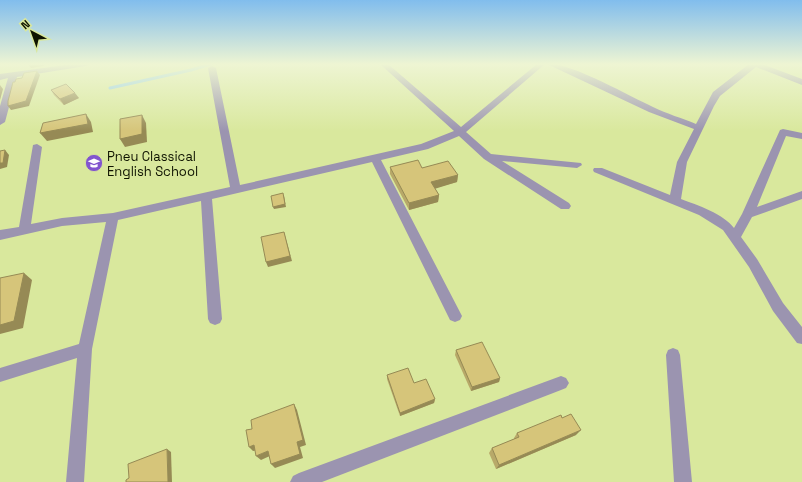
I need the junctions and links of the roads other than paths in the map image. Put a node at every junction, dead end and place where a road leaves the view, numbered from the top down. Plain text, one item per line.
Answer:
1 (10, 86) edge
2 (216, 86) edge
3 (409, 86) edge
4 (515, 86) edge
5 (603, 86) edge
6 (726, 86) edge
7 (0, 122) edge
8 (700, 128) junction
9 (461, 132) junction
10 (802, 136) edge
11 (37, 147) dead end
12 (488, 157) junction
13 (375, 158) junction
14 (577, 165) dead end
15 (598, 170) dead end
16 (236, 190) junction
17 (802, 195) edge
18 (206, 197) junction
19 (675, 200) junction
20 (565, 206) dead end
21 (748, 214) junction
22 (113, 217) junction
23 (24, 230) junction
24 (0, 235) edge
25 (735, 237) junction
26 (455, 316) dead end
27 (215, 320) dead end
28 (802, 338) edge
29 (85, 349) junction
30 (672, 355) dead end
31 (0, 375) edge
32 (561, 384) dead end
33 (75, 482) edge
34 (299, 482) edge
35 (683, 482) edge

1 - 7 street
2 - 16 street
3 - 9 street
4 - 9 street
5 - 8 street
6 - 8 street
8 - 19 street
9 - 12 street
9 - 13 street
10 - 21 street
11 - 23 street
12 - 14 street
12 - 20 street
13 - 16 street
13 - 26 street
15 - 19 street
16 - 18 street
17 - 21 street
18 - 22 street
18 - 27 street
19 - 25 street
21 - 25 street
22 - 23 street
22 - 29 street
23 - 24 street
25 - 28 street
29 - 31 street
29 - 33 street
30 - 35 street
32 - 34 street

